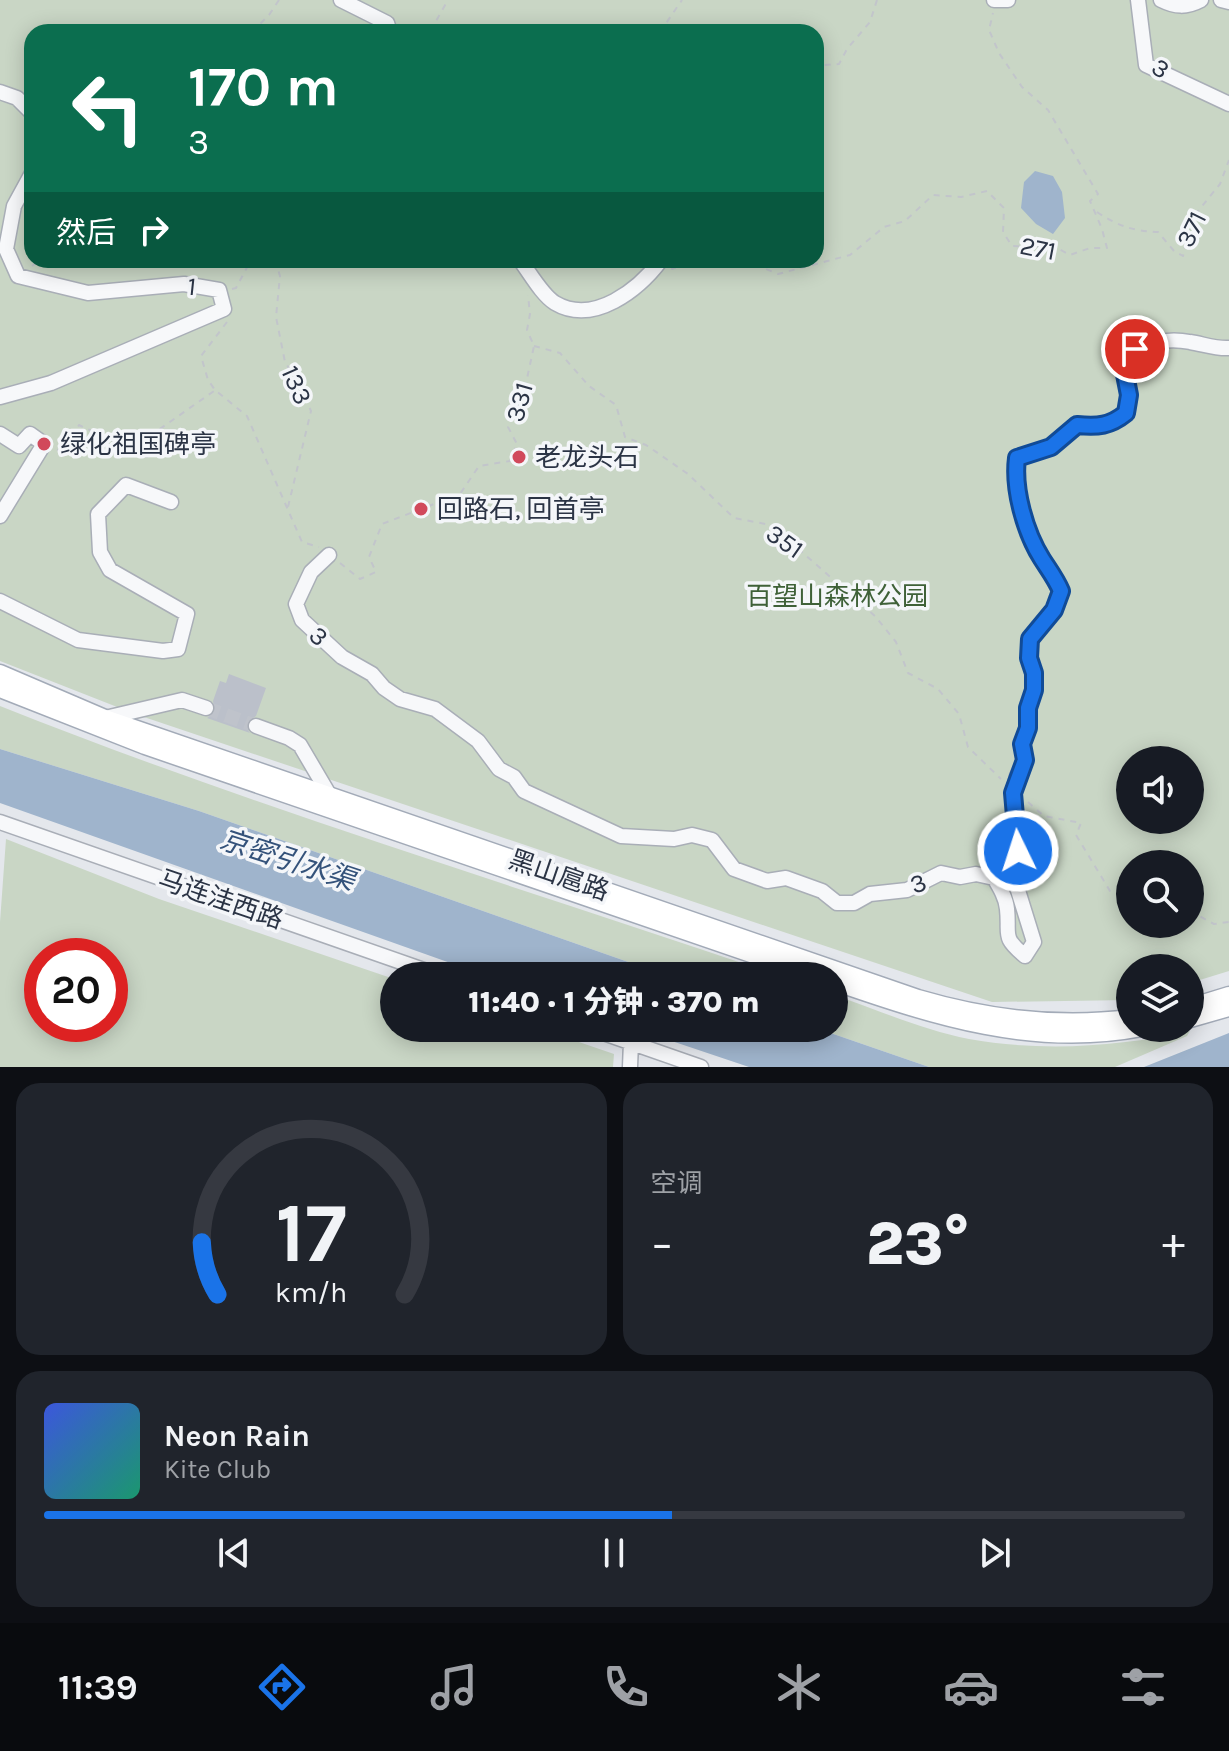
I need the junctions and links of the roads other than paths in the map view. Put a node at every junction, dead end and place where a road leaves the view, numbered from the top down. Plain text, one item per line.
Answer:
1 (341, 0) edge
2 (995, 0) edge
3 (1008, 0) edge
4 (1138, 0) edge
5 (1161, 0) edge
6 (1201, 0) edge
7 (1221, 0) edge
8 (1229, 2) edge
9 (387, 24) edge
10 (0, 92) edge
11 (1229, 104) edge
12 (24, 105) edge
13 (24, 188) edge
14 (526, 268) edge
15 (654, 268) edge
16 (1229, 348) edge
17 (0, 397) edge
18 (0, 434) edge
19 (171, 502) dead end
20 (0, 516) edge
21 (329, 555) road end
22 (0, 601) edge
23 (0, 673) edge
24 (0, 689) edge
25 (206, 708) tunnel mouth
26 (105, 718) junction
27 (256, 726) tunnel mouth
28 (330, 796) junction
29 (0, 822) edge
30 (401, 962) edge
31 (774, 962) edge
32 (848, 987) edge
33 (1229, 995) edge
34 (1204, 1003) edge
35 (1229, 1008) edge
36 (1204, 1015) edge
37 (1116, 1019) edge
38 (1116, 1030) edge
39 (631, 1042) joint
40 (630, 1067) edge
41 (701, 1067) edge

1 - 9 street
2 - 3 street
4 - 11 street, 3 / 3
5 - 6 street
7 - 8 street
10 - 12 street
13 - 17 street, 1 / 1
14 - 15 street
16 - 21 street, 3 / 3
18 - 20 street
19 - 22 street
23 - 26 main road, 黑山扈路
24 - 31 main road, 黑山扈路
25 - 26 street
26 - 28 main road, 黑山扈路
27 - 28 street
28 - 37 main road, 黑山扈路
29 - 30 street, 马连洼西路
32 - 38 main road
33 - 34 main road
35 - 36 main road
39 - 40 street
39 - 41 street

